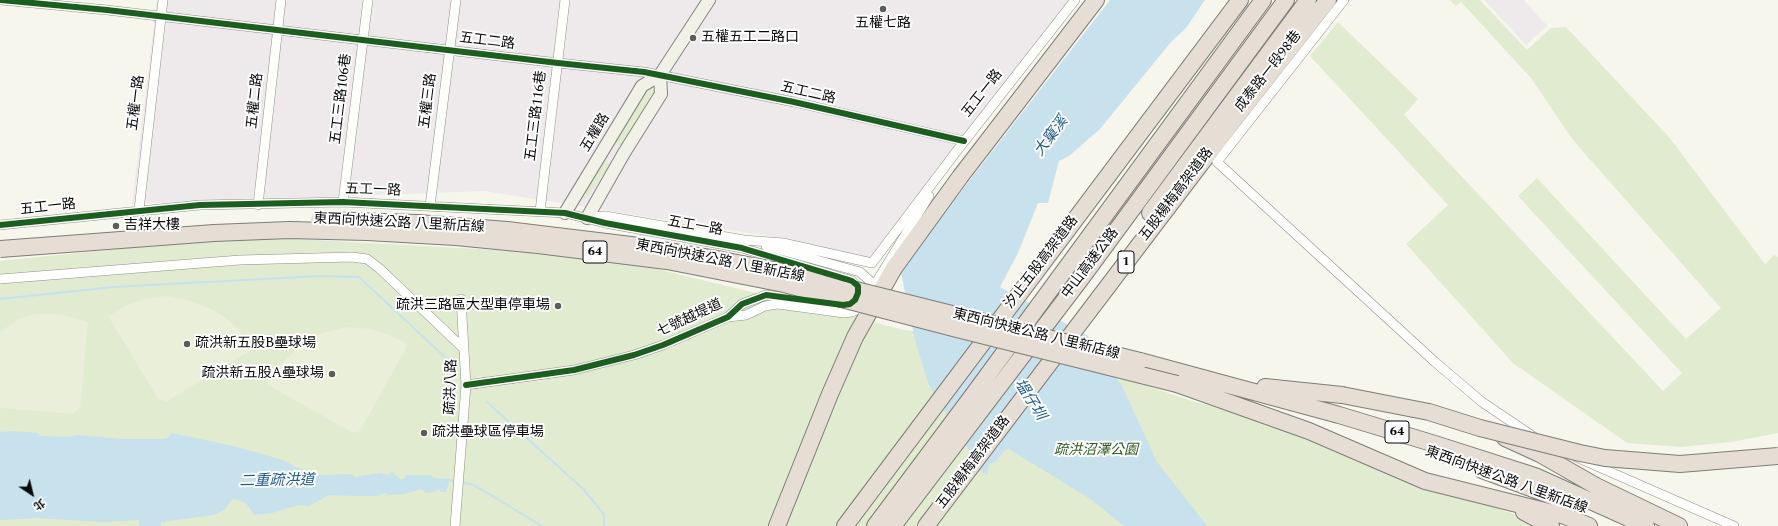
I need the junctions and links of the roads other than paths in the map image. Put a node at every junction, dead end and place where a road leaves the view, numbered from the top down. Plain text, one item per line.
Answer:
1 (1, 0) edge
2 (163, 0) edge
3 (281, 0) edge
4 (368, 0) edge
5 (456, 0) edge
6 (565, 0) edge
7 (708, 0) edge
8 (1075, 0) edge
9 (1096, 0) edge
10 (1240, 0) edge
11 (1263, 0) edge
12 (1286, 0) edge
13 (1292, 0) edge
14 (1308, 0) edge
15 (1328, 0) edge
16 (1344, 0) edge
17 (161, 17) junction
18 (1273, 17) junction
19 (277, 30) junction
20 (364, 40) junction
21 (450, 50) junction
22 (558, 64) junction
23 (660, 75) junction
24 (964, 141) junction
25 (956, 152) junction
26 (343, 202) junction
27 (258, 204) junction
28 (430, 206) junction
29 (138, 210) junction
30 (540, 211) junction
31 (565, 213) junction
32 (587, 218) junction
33 (0, 225) edge
34 (0, 239) edge
35 (743, 244) junction
36 (0, 249) edge
37 (0, 280) edge
38 (872, 290) junction
39 (461, 299) dead end
40 (728, 317) junction
41 (464, 349) junction
42 (1140, 361) junction
43 (1177, 384) junction
44 (466, 386) junction
45 (1480, 428) junction
46 (1778, 456) edge
47 (1425, 481) junction
48 (455, 526) edge
49 (778, 526) edge
50 (845, 526) edge
51 (875, 526) edge
52 (893, 526) edge
53 (918, 526) edge
54 (926, 526) edge
55 (1551, 526) edge
56 (1589, 526) edge
57 (1620, 526) edge
58 (1646, 526) edge
59 (1678, 526) edge
60 (1734, 526) edge

1 - 17 street, 五工二路
2 - 17 street, 五權一路
3 - 19 street, 五權二路
4 - 20 street, 五工三路106巷
5 - 21 street, 五權三路
6 - 22 street, 五工三路116巷
7 - 23 street, 五權路
8 - 24 street, 五工一路
9 - 49 highway, bridge
10 - 50 highway, 汐止五股高架道路, bridge
11 - 51 highway, 中山高速公路, bridge
12 - 18 highway, 中山高速公路 / 1
13 - 18 highway
14 - 53 highway, 1, bridge
15 - 54 highway, 五股楊梅高架道路 / 1, bridge
16 - 60 street, 成泰路一段98巷
17 - 19 street, 五工二路
17 - 29 street, 五權一路
18 - 52 highway, 中山高速公路 / 1, bridge
19 - 20 street, 五工二路
19 - 27 street, 五權二路
20 - 21 street, 五工二路
20 - 26 street, 五工三路106巷
21 - 22 street, 五工二路
21 - 28 street, 五權三路
22 - 23 street, 五工二路
22 - 30 street, 五工三路116巷
23 - 24 street, 五工二路
23 - 31 street, 五權路
23 - 32 street
24 - 25 street, 五工一路
25 - 35 street, 五工一路
25 - 38 street, 七號越堤道
26 - 27 street, 五工一路
26 - 28 street, 五工一路
27 - 29 street, 五工一路
28 - 30 street, 五工一路
29 - 33 street, 五工一路
30 - 31 street, 五工一路
31 - 32 street, 五工一路
32 - 35 street, 五工一路
34 - 42 highway, 東西向快速公路 八里新店線 / 64, bridge
35 - 38 street
35 - 40 street, 七號越堤道
36 - 43 highway, 東西向快速公路 八里新店線 / 64, bridge
37 - 41 street
38 - 40 street, 七號越堤道
39 - 41 street, 疏洪八路
40 - 44 street, 七號越堤道
41 - 44 street, 疏洪八路
42 - 45 highway, bridge
42 - 58 highway, 東西向快速公路 八里新店線 / 64
43 - 47 highway
43 - 57 highway, 東西向快速公路 八里新店線 / 64
44 - 48 street, 疏洪八路
45 - 46 highway, bridge
45 - 59 highway, bridge
47 - 55 highway
47 - 56 highway

